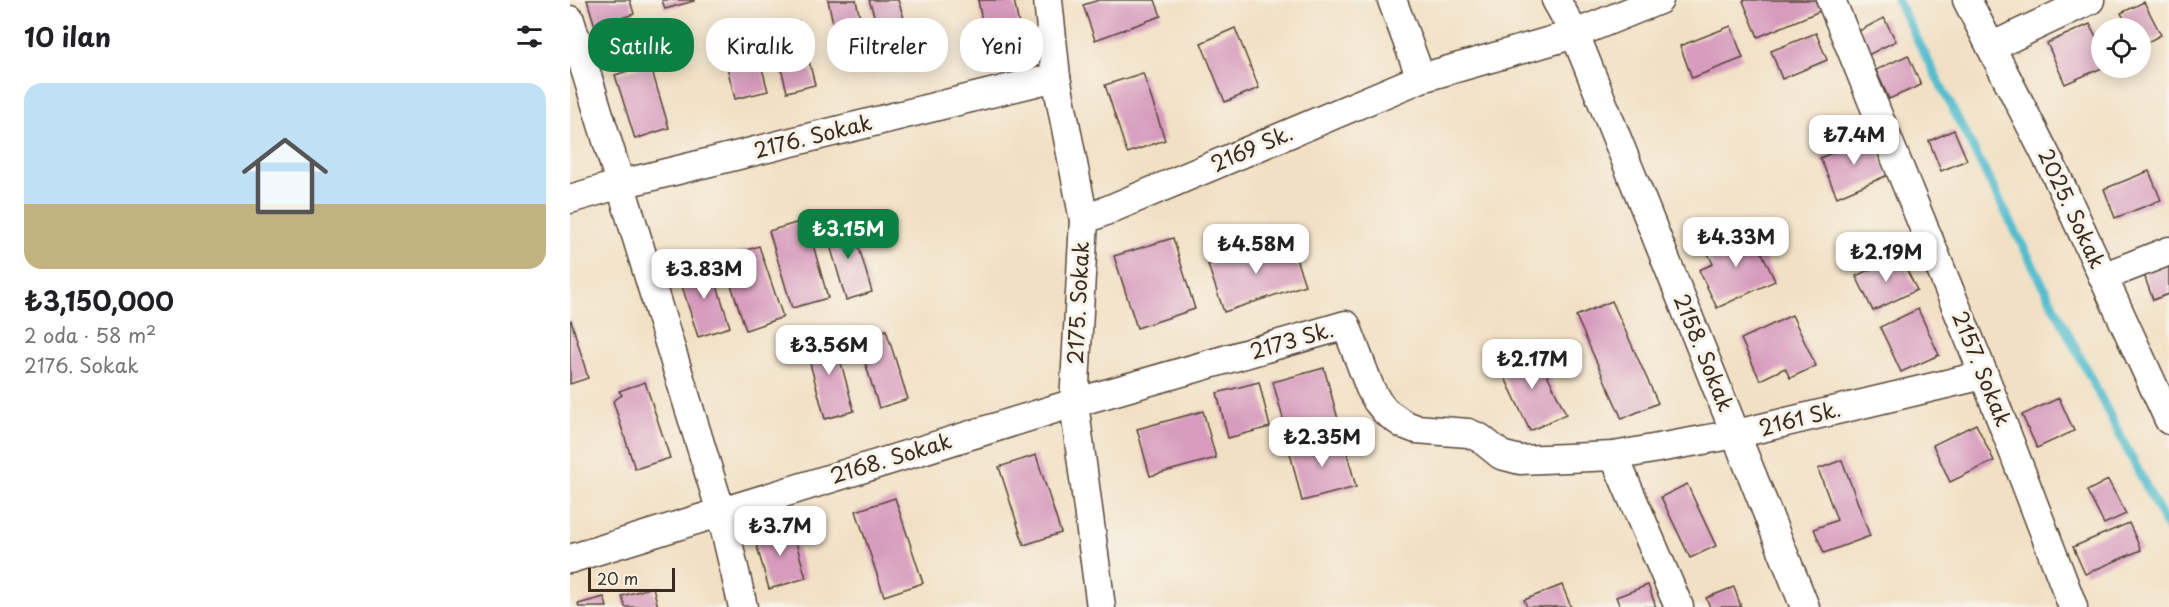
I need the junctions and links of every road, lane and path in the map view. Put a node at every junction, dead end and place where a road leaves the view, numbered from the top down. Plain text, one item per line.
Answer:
1 (1048, 0) edge
2 (1392, 0) edge
3 (1556, 0) edge
4 (1659, 0) edge
5 (1831, 0) edge
6 (1967, 0) edge
7 (2090, 0) edge
8 (570, 20) edge
9 (1575, 34) junction
10 (1991, 47) junction
11 (1056, 77) junction
12 (1421, 78) junction
13 (621, 184) junction
14 (570, 199) edge
15 (1084, 220) junction
16 (2169, 251) edge
17 (2103, 278) junction
18 (1984, 375) junction
19 (1074, 403) junction
20 (2169, 420) edge
21 (1736, 435) junction
22 (1614, 456) junction
23 (1520, 460) joint
24 (721, 512) junction
25 (570, 559) edge
26 (743, 607) edge
27 (1101, 607) edge
28 (1679, 607) edge
29 (1805, 607) edge
30 (2073, 607) edge

1 - 11 street, 2175. Sokak
2 - 12 street
3 - 9 street, 2158. Sokak
4 - 9 street, 2169 Sk.
5 - 18 street, 2157. Sokak
6 - 10 street, 2025. Sokak
7 - 10 street
8 - 13 street
9 - 12 street, 2169 Sk.
9 - 21 street, 2158. Sokak
10 - 17 street, 2025. Sokak
11 - 13 street, 2176. Sokak
11 - 15 street, 2175. Sokak
12 - 15 street, 2169 Sk.
13 - 14 street, 2176. Sokak
13 - 24 street
15 - 19 street, 2175. Sokak
16 - 17 street
17 - 20 street, 2025. Sokak
18 - 21 street, 2161 Sk.
18 - 30 street, 2157. Sokak
19 - 23 street, 2173 Sk.
19 - 24 street, 2168. Sokak
19 - 27 street, 2175. Sokak
21 - 22 street, 2161 Sk.
21 - 29 street, 2158. Sokak
22 - 23 street, 2161 Sk.
22 - 28 street
24 - 25 street, 2168. Sokak
24 - 26 street

